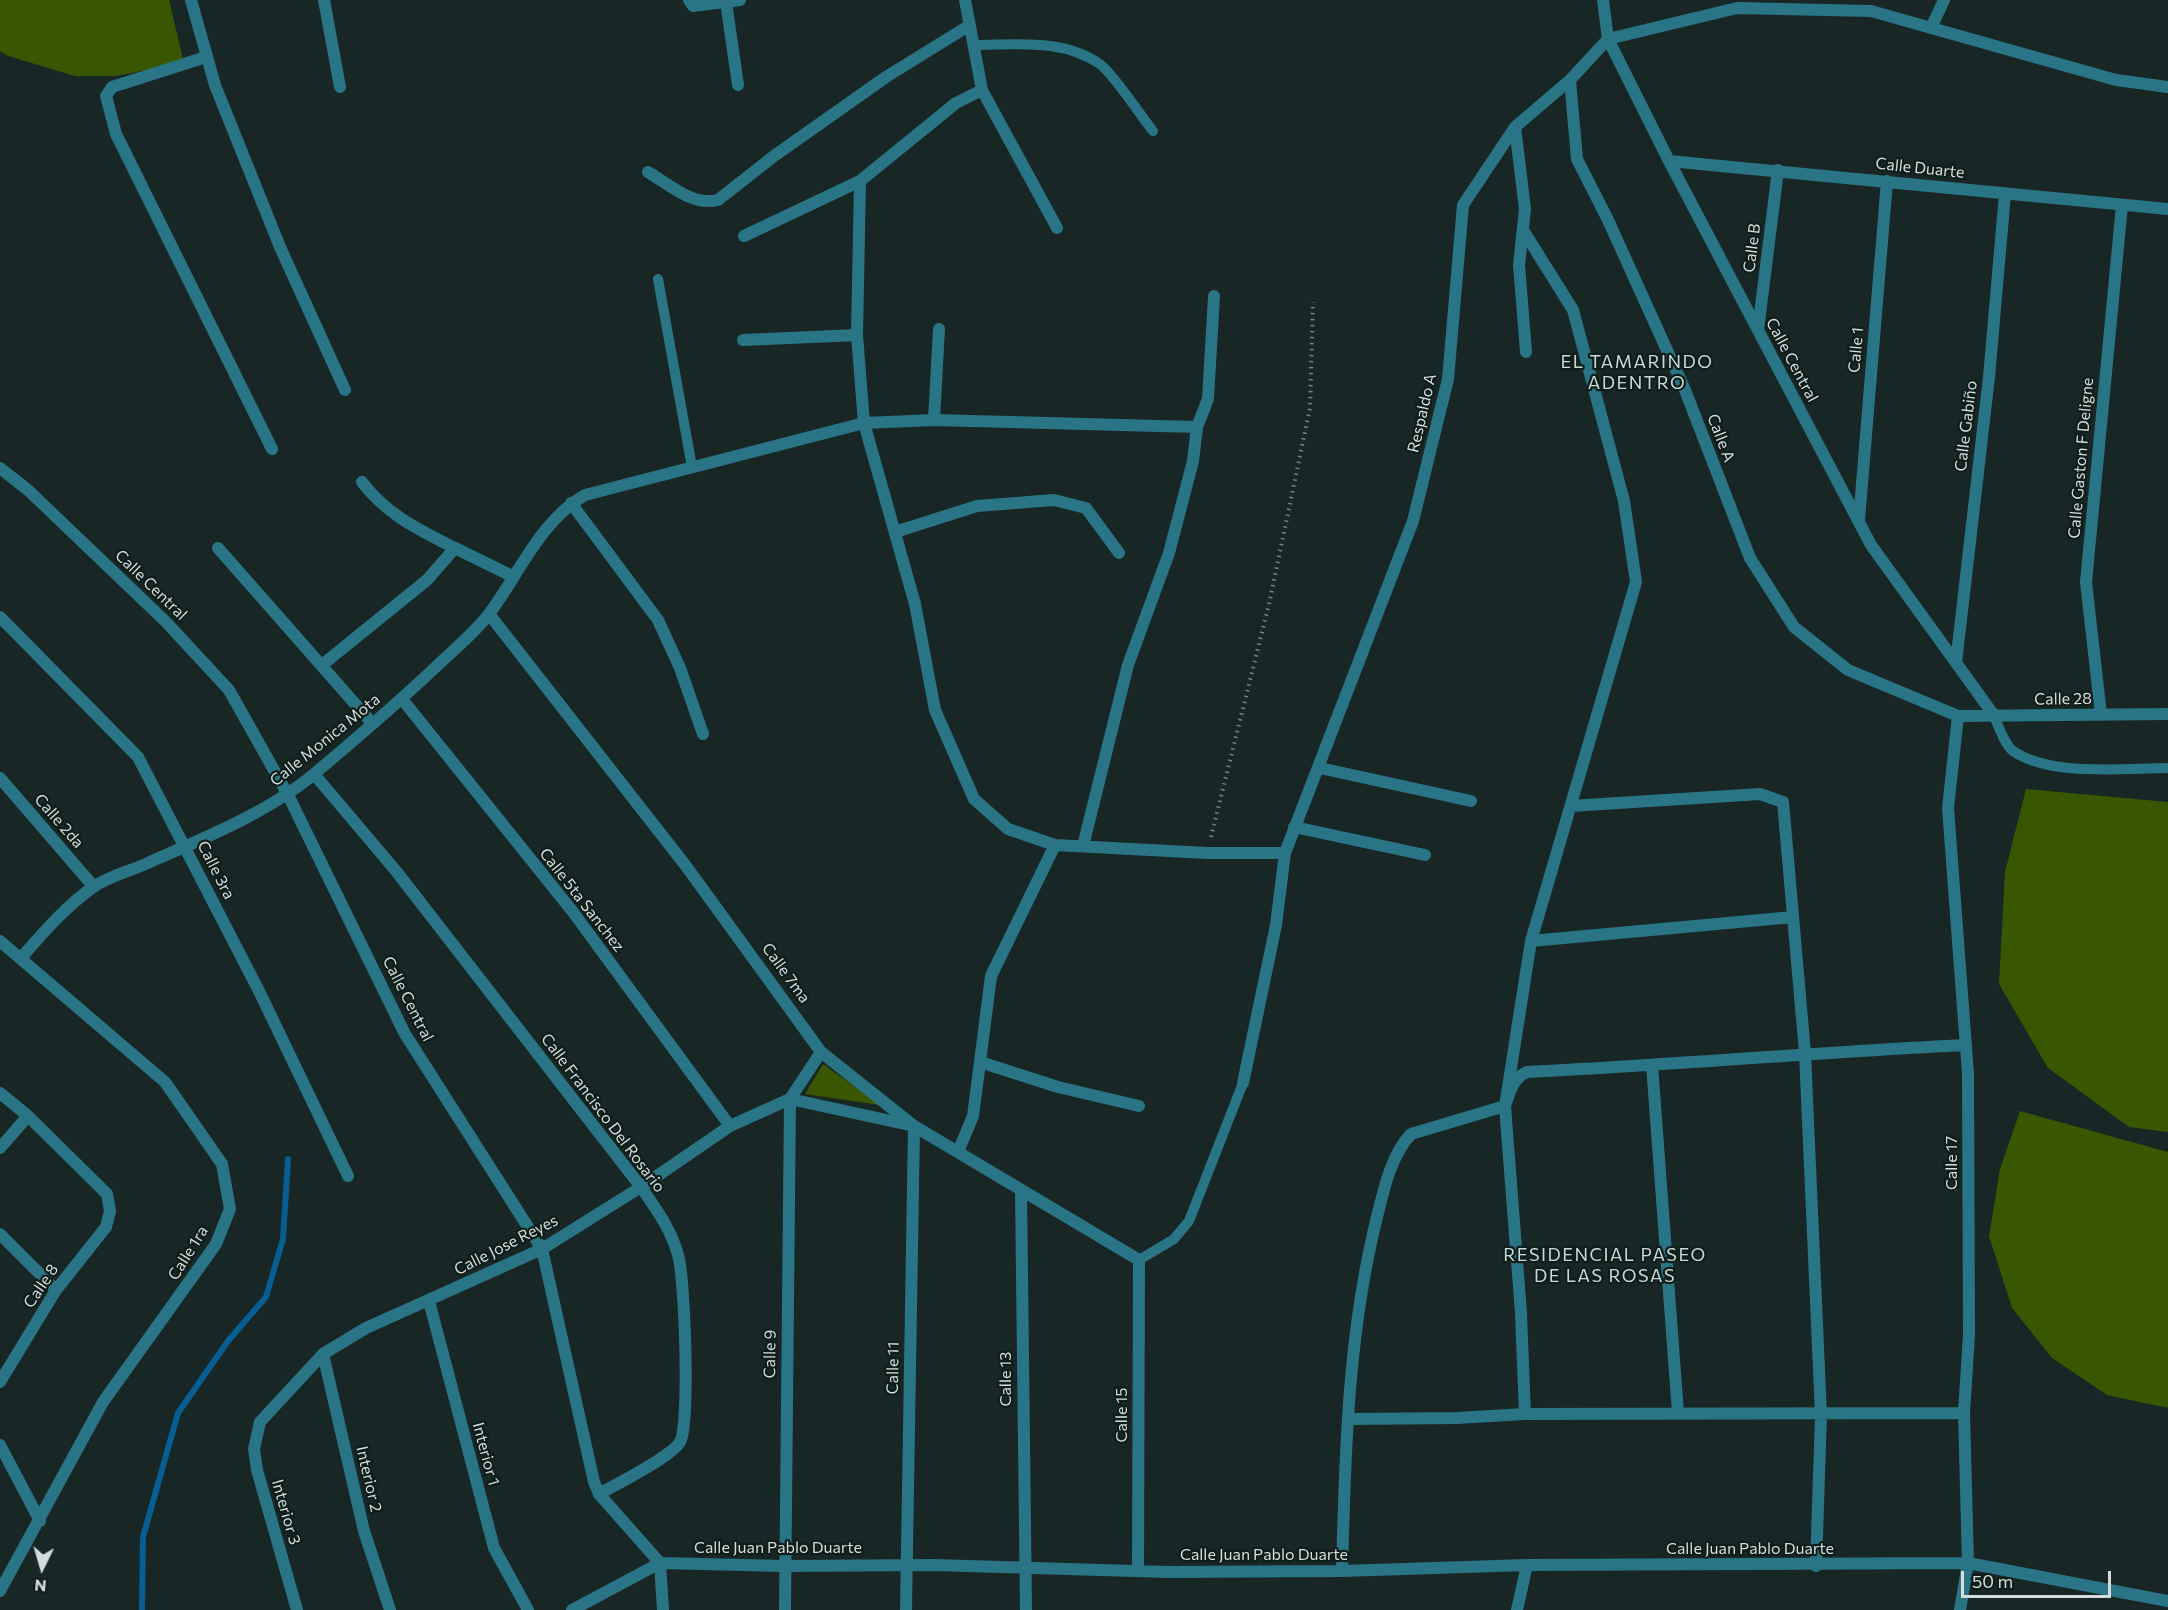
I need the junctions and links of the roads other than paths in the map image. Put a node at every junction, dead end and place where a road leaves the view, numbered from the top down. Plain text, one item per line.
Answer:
1 (191, 0) edge
2 (324, 0) edge
3 (689, 0) edge
4 (740, 0) edge
5 (965, 0) edge
6 (1603, 0) edge
7 (1944, 0) edge
8 (726, 2) junction
9 (1869, 5) edge
10 (970, 25) junction
11 (1931, 27) junction
12 (1608, 39) junction
13 (974, 45) junction
14 (206, 57) junction
15 (1570, 80) junction
16 (738, 85) dead end
17 (340, 87) dead end
18 (2168, 87) edge
19 (982, 90) junction
20 (1515, 127) junction
21 (1153, 131) dead end
22 (1669, 161) junction
23 (1778, 170) junction
24 (648, 172) dead end
25 (860, 181) junction
26 (1887, 181) junction
27 (2006, 194) junction
28 (2122, 205) junction
29 (2168, 209) edge
30 (1057, 228) dead end
31 (1523, 230) junction
32 (744, 236) dead end
33 (658, 279) dead end
34 (1214, 296) dead end
35 (939, 328) dead end
36 (1758, 330) junction
37 (857, 335) junction
38 (743, 340) dead end
39 (1526, 352) dead end
40 (345, 390) dead end
41 (934, 420) junction
42 (864, 423) junction
43 (1197, 427) junction
44 (272, 449) dead end
45 (692, 467) junction
46 (0, 468) edge
47 (362, 482) dead end
48 (571, 503) junction
49 (1858, 521) junction
50 (896, 532) junction
51 (218, 548) dead end
52 (455, 548) junction
53 (1119, 553) dead end
54 (512, 576) junction
55 (489, 614) junction
56 (0, 617) edge
57 (1956, 663) junction
58 (322, 665) junction
59 (402, 699) junction
60 (1993, 714) junction
61 (2168, 714) edge
62 (2101, 715) junction
63 (1958, 716) junction
64 (372, 723) junction
65 (703, 734) dead end
66 (1320, 768) junction
67 (2168, 768) edge
68 (314, 774) junction
69 (0, 778) edge
70 (288, 795) junction
71 (1471, 801) dead end
72 (1571, 806) junction
73 (1294, 827) junction
74 (1055, 845) junction
75 (1083, 846) junction
76 (185, 847) junction
77 (1285, 853) junction
78 (1425, 855) dead end
79 (94, 887) junction
80 (1793, 917) junction
81 (0, 941) edge
82 (1532, 941) junction
83 (21, 958) junction
84 (1966, 1045) junction
85 (821, 1052) junction
86 (1805, 1053) junction
87 (980, 1062) junction
88 (1652, 1065) junction
89 (1243, 1083) joint
90 (0, 1093) edge
91 (790, 1099) junction
92 (1139, 1106) dead end
93 (1505, 1106) junction
94 (28, 1116) junction
95 (730, 1126) junction
96 (914, 1126) junction
97 (0, 1149) edge
98 (958, 1152) junction
99 (348, 1176) dead end
100 (641, 1187) junction
101 (1021, 1190) junction
102 (0, 1234) edge
103 (542, 1249) junction
104 (1139, 1260) junction
105 (56, 1290) junction
106 (429, 1301) junction
107 (323, 1354) junction
108 (0, 1382) edge
109 (1678, 1413) junction
110 (1964, 1413) junction
111 (1526, 1414) junction
112 (1821, 1415) junction
113 (1348, 1419) junction
114 (260, 1422) joint
115 (0, 1444) edge
116 (599, 1494) junction
117 (40, 1521) junction
118 (660, 1563) junction
119 (1968, 1563) junction
120 (907, 1565) junction
121 (1527, 1565) junction
122 (784, 1566) junction
123 (1816, 1566) junction
124 (1024, 1568) junction
125 (1138, 1570) junction
126 (1342, 1571) junction
127 (0, 1591) edge
128 (2168, 1601) edge
129 (297, 1610) edge
130 (390, 1610) edge
131 (528, 1610) edge
132 (572, 1610) edge
133 (663, 1610) edge
134 (785, 1610) edge
135 (906, 1610) edge
136 (1026, 1610) edge
137 (1517, 1610) edge
138 (1960, 1610) edge

1 - 14 street
2 - 17 street
3 - 8 street
4 - 8 street
5 - 10 street
6 - 12 street, Calle Central
7 - 11 street
8 - 16 street
9 - 11 street
9 - 12 street
10 - 13 street
10 - 24 street
11 - 18 street
12 - 15 street, Respaldo A
12 - 22 street, Calle Central
13 - 19 street
13 - 21 lane
14 - 40 street
14 - 44 street
15 - 20 street, Respaldo A
15 - 63 street, Calle A
19 - 25 street
19 - 30 street
20 - 31 street
20 - 66 street, Respaldo A
22 - 23 street, Calle Duarte
22 - 36 street, Calle Central
23 - 26 street, Calle Duarte
23 - 36 street, Calle B
25 - 32 street
25 - 37 street
26 - 27 street, Calle Duarte
26 - 49 street, Calle 1
27 - 28 street, Calle Duarte
27 - 57 street, Calle Gabiño
28 - 29 street, Calle Duarte
28 - 62 street, Calle Gaston F Deligne
31 - 39 street
31 - 72 street
33 - 45 lane
34 - 43 street
35 - 41 street
36 - 49 street, Calle Central
37 - 38 street
37 - 42 street
41 - 42 street
41 - 43 street
42 - 45 street
42 - 50 street
43 - 75 street
45 - 48 street
46 - 70 street, Calle Central
47 - 52 street
48 - 54 street, Calle Monica Mota
48 - 65 street
49 - 57 street, Calle Central
50 - 53 street
50 - 74 street
51 - 58 street
52 - 54 street
52 - 58 street
54 - 55 street, Calle Monica Mota
55 - 59 street, Calle Monica Mota
55 - 85 street, Calle 7ma
56 - 76 street, Calle 3ra
57 - 60 street, Calle Central
58 - 64 street
59 - 64 street, Calle Monica Mota
59 - 95 street, Calle 5ta Sanchez
60 - 62 street, Calle 28
60 - 63 street, Calle 28
60 - 67 lane
61 - 62 street, Calle 28
63 - 84 street, Calle 17
64 - 68 street, Calle Monica Mota
66 - 71 street
66 - 73 street, Respaldo A
68 - 70 street, Calle Monica Mota
68 - 100 street, Calle Francisco Del Rosario
69 - 79 street, Calle 2da
70 - 76 street, Calle Monica Mota
70 - 103 street, Calle Central
72 - 80 street
72 - 82 street
73 - 77 street, Respaldo A
73 - 78 street
74 - 75 street
74 - 87 street
75 - 77 street
76 - 79 street, Calle Monica Mota
76 - 99 street, Calle 3ra
77 - 89 street, Respaldo A
79 - 83 street, Calle Monica Mota
80 - 82 street
80 - 86 street
81 - 83 street, Calle 1ra
82 - 93 street
83 - 117 street, Calle 1ra
84 - 86 street
84 - 110 street, Calle 17
85 - 91 street
85 - 96 street, Calle 7ma
86 - 88 street
86 - 112 street
87 - 92 street
87 - 98 street
88 - 93 street
88 - 109 street
89 - 104 lane
90 - 94 street
91 - 95 street, Calle Jose Reyes
91 - 96 street
91 - 122 street, Calle 9
93 - 111 street
93 - 113 street
94 - 97 street
94 - 105 street, Calle 8
95 - 100 street, Calle Jose Reyes
96 - 98 street, Calle 7ma
96 - 120 street, Calle 11
98 - 101 street, Calle 7ma
100 - 103 street, Calle Jose Reyes
100 - 116 street, Calle Francisco Del Rosario
101 - 104 street, Calle 7ma
101 - 124 street, Calle 13
102 - 105 street
103 - 106 street, Calle Jose Reyes
103 - 116 street, Calle Central
104 - 125 street, Calle 15
105 - 108 street, Calle 8
106 - 107 street, Calle Jose Reyes
106 - 131 street, Interior 1
107 - 114 street, Calle Jose Reyes
107 - 130 street, Interior 2
109 - 111 street
109 - 112 street
110 - 112 street
110 - 119 street, Calle 17
111 - 113 street
112 - 123 street
113 - 126 street
114 - 129 street, Interior 3
115 - 117 street
116 - 118 street, Calle Central
117 - 127 street, Calle 1ra
118 - 122 street, Calle Juan Pablo Duarte
118 - 132 street, Calle Juan Pablo Duarte
118 - 133 street
119 - 123 street, Calle Juan Pablo Duarte
119 - 128 street, Calle Juan Pablo Duarte
119 - 138 street, Calle 17
120 - 122 street, Calle Juan Pablo Duarte
120 - 124 street, Calle Juan Pablo Duarte
120 - 135 street, Calle 11
121 - 123 street, Calle Juan Pablo Duarte
121 - 126 street, Calle Juan Pablo Duarte
121 - 137 street
122 - 134 street, Calle 9
124 - 125 street, Calle Juan Pablo Duarte
124 - 136 street, Calle 13
125 - 126 street, Calle Juan Pablo Duarte

